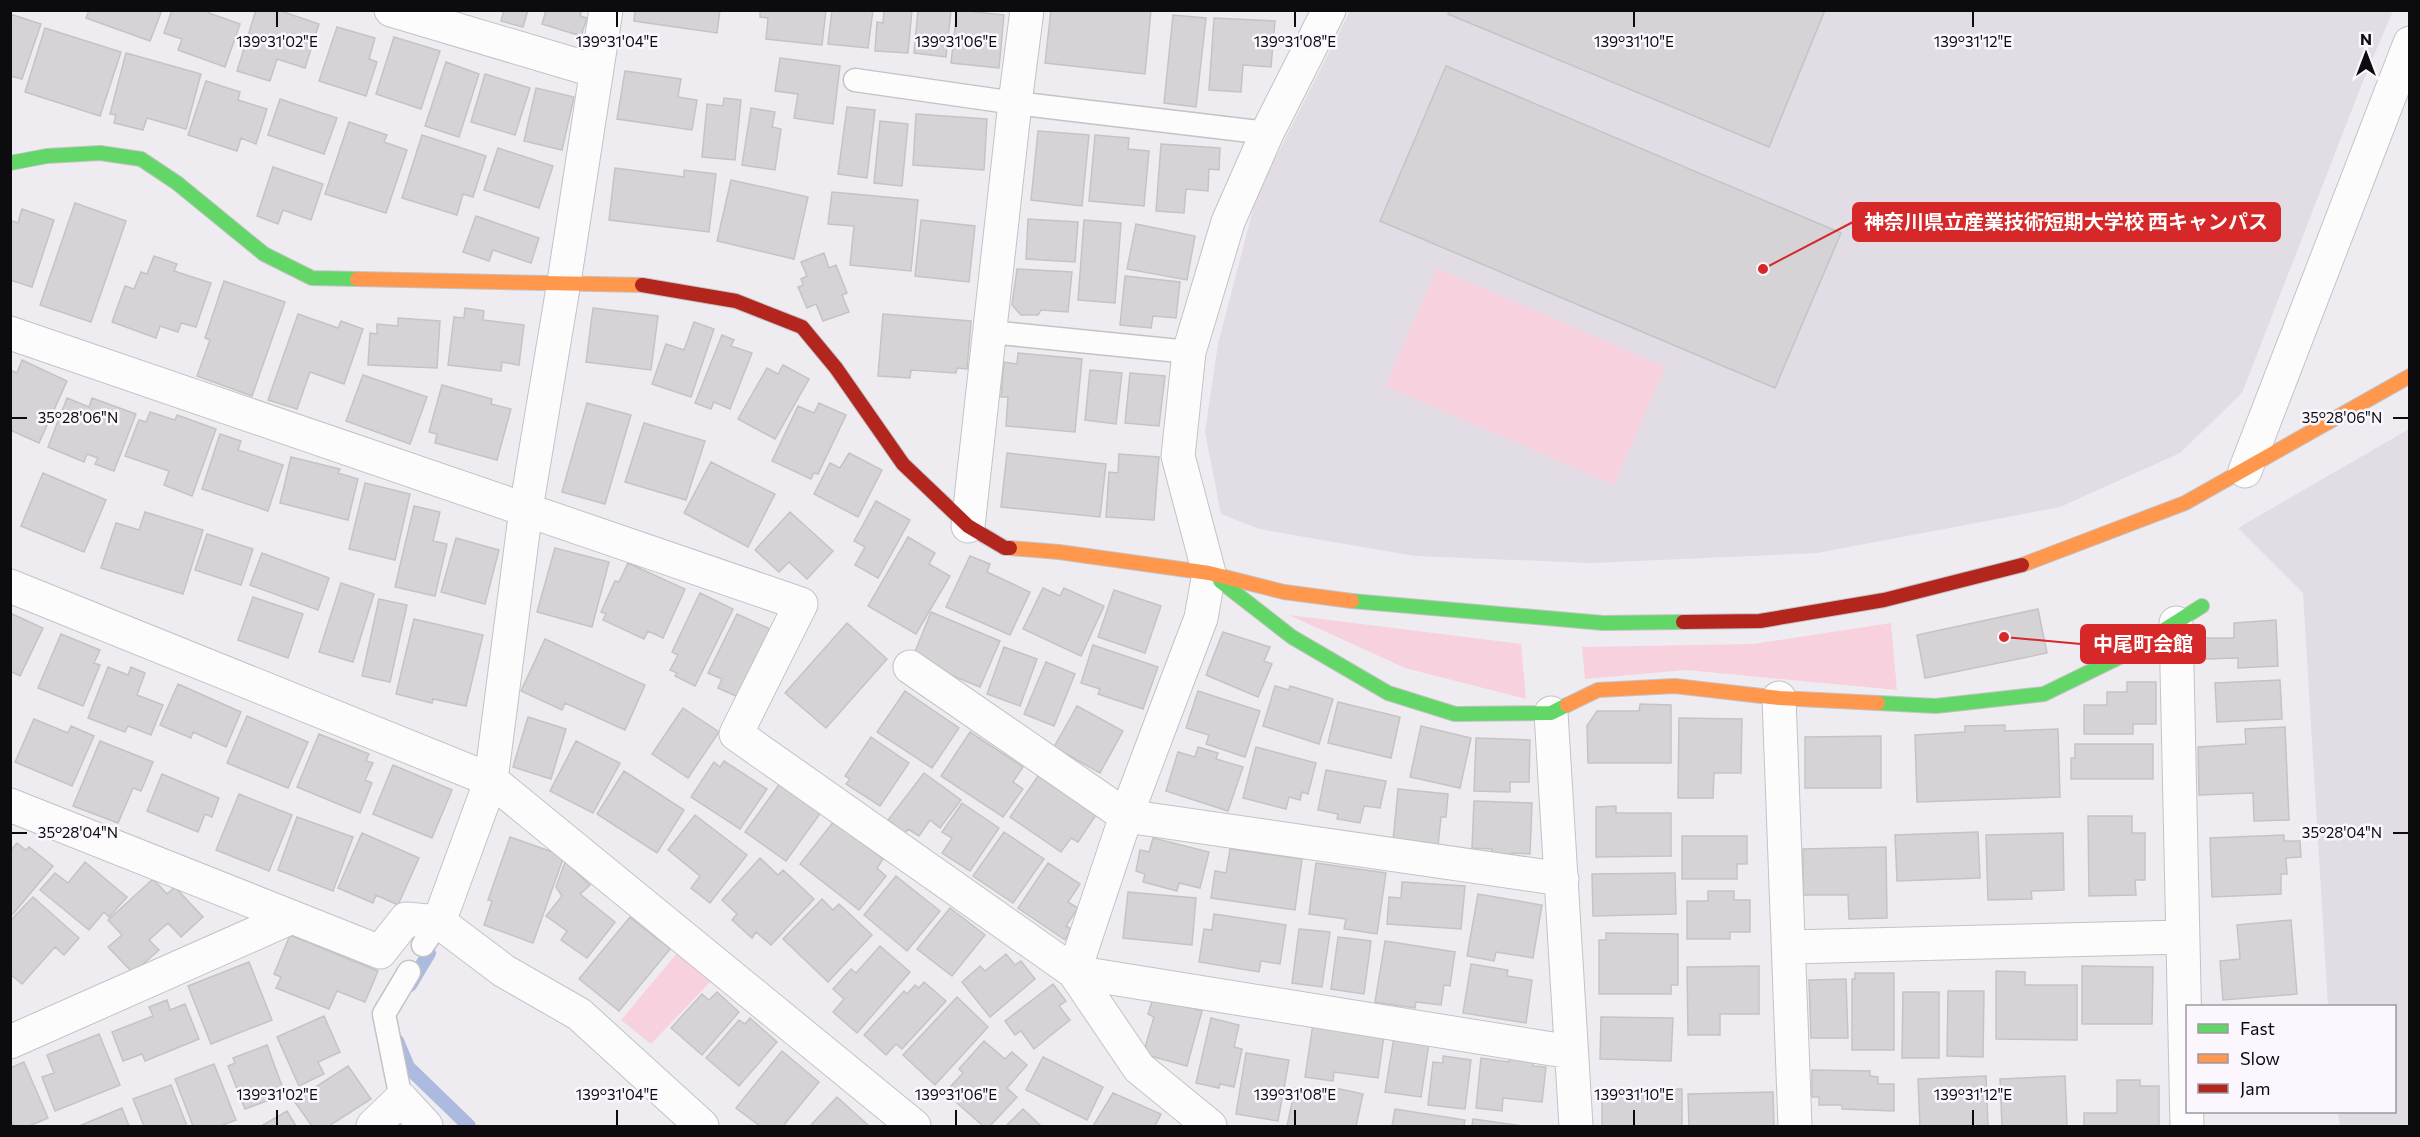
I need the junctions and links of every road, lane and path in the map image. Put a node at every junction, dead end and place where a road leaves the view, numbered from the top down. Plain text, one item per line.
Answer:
1 (391, 10) edge
2 (606, 10) edge
3 (1027, 10) edge
4 (1329, 10) edge
5 (2409, 43) edge
6 (596, 71) junction
7 (855, 80) dead end
8 (1015, 103) junction
9 (1267, 133) junction
10 (10, 163) edge
11 (564, 282) junction
12 (990, 332) junction
13 (10, 333) edge
14 (1189, 352) junction
15 (2409, 376) edge
16 (2245, 471) junction
17 (526, 508) junction
18 (968, 526) junction
19 (1209, 573) junction
20 (10, 586) edge
21 (2189, 614) joint
22 (910, 668) dead end
23 (1779, 698) junction
24 (1551, 713) junction
25 (491, 780) junction
26 (10, 805) edge
27 (1126, 816) junction
28 (1562, 879) junction
29 (292, 917) junction
30 (431, 933) junction
31 (2182, 937) junction
32 (1790, 947) junction
33 (409, 972) dead end
34 (1074, 972) junction
35 (10, 1042) edge
36 (1571, 1053) junction
37 (2186, 1088) edge
38 (401, 1099) junction
39 (373, 1126) edge
40 (426, 1126) edge
41 (702, 1126) edge
42 (914, 1126) edge
43 (1210, 1126) edge
44 (1576, 1126) edge
45 (1795, 1126) edge

1 - 6 street
2 - 6 street
3 - 8 street
4 - 9 street
5 - 16 street
6 - 11 street
7 - 8 lane
8 - 9 lane
8 - 12 street
9 - 14 street
10 - 11 street
11 - 17 street
11 - 18 street
12 - 14 lane
12 - 18 street
13 - 17 street
14 - 19 street
15 - 16 street
16 - 19 street
17 - 25 street
17 - 34 street
18 - 19 street
19 - 24 street
19 - 27 street
20 - 25 street
21 - 23 street
21 - 31 street
22 - 27 street
23 - 24 street
23 - 32 street
24 - 28 street
25 - 30 street
25 - 42 street
26 - 29 street
27 - 28 street
27 - 34 street
28 - 36 street
29 - 30 street
29 - 35 street
30 - 41 street
31 - 32 street
31 - 37 street
32 - 45 street
33 - 38 lane
34 - 36 street
34 - 43 street
36 - 44 street
38 - 39 street
38 - 40 street

